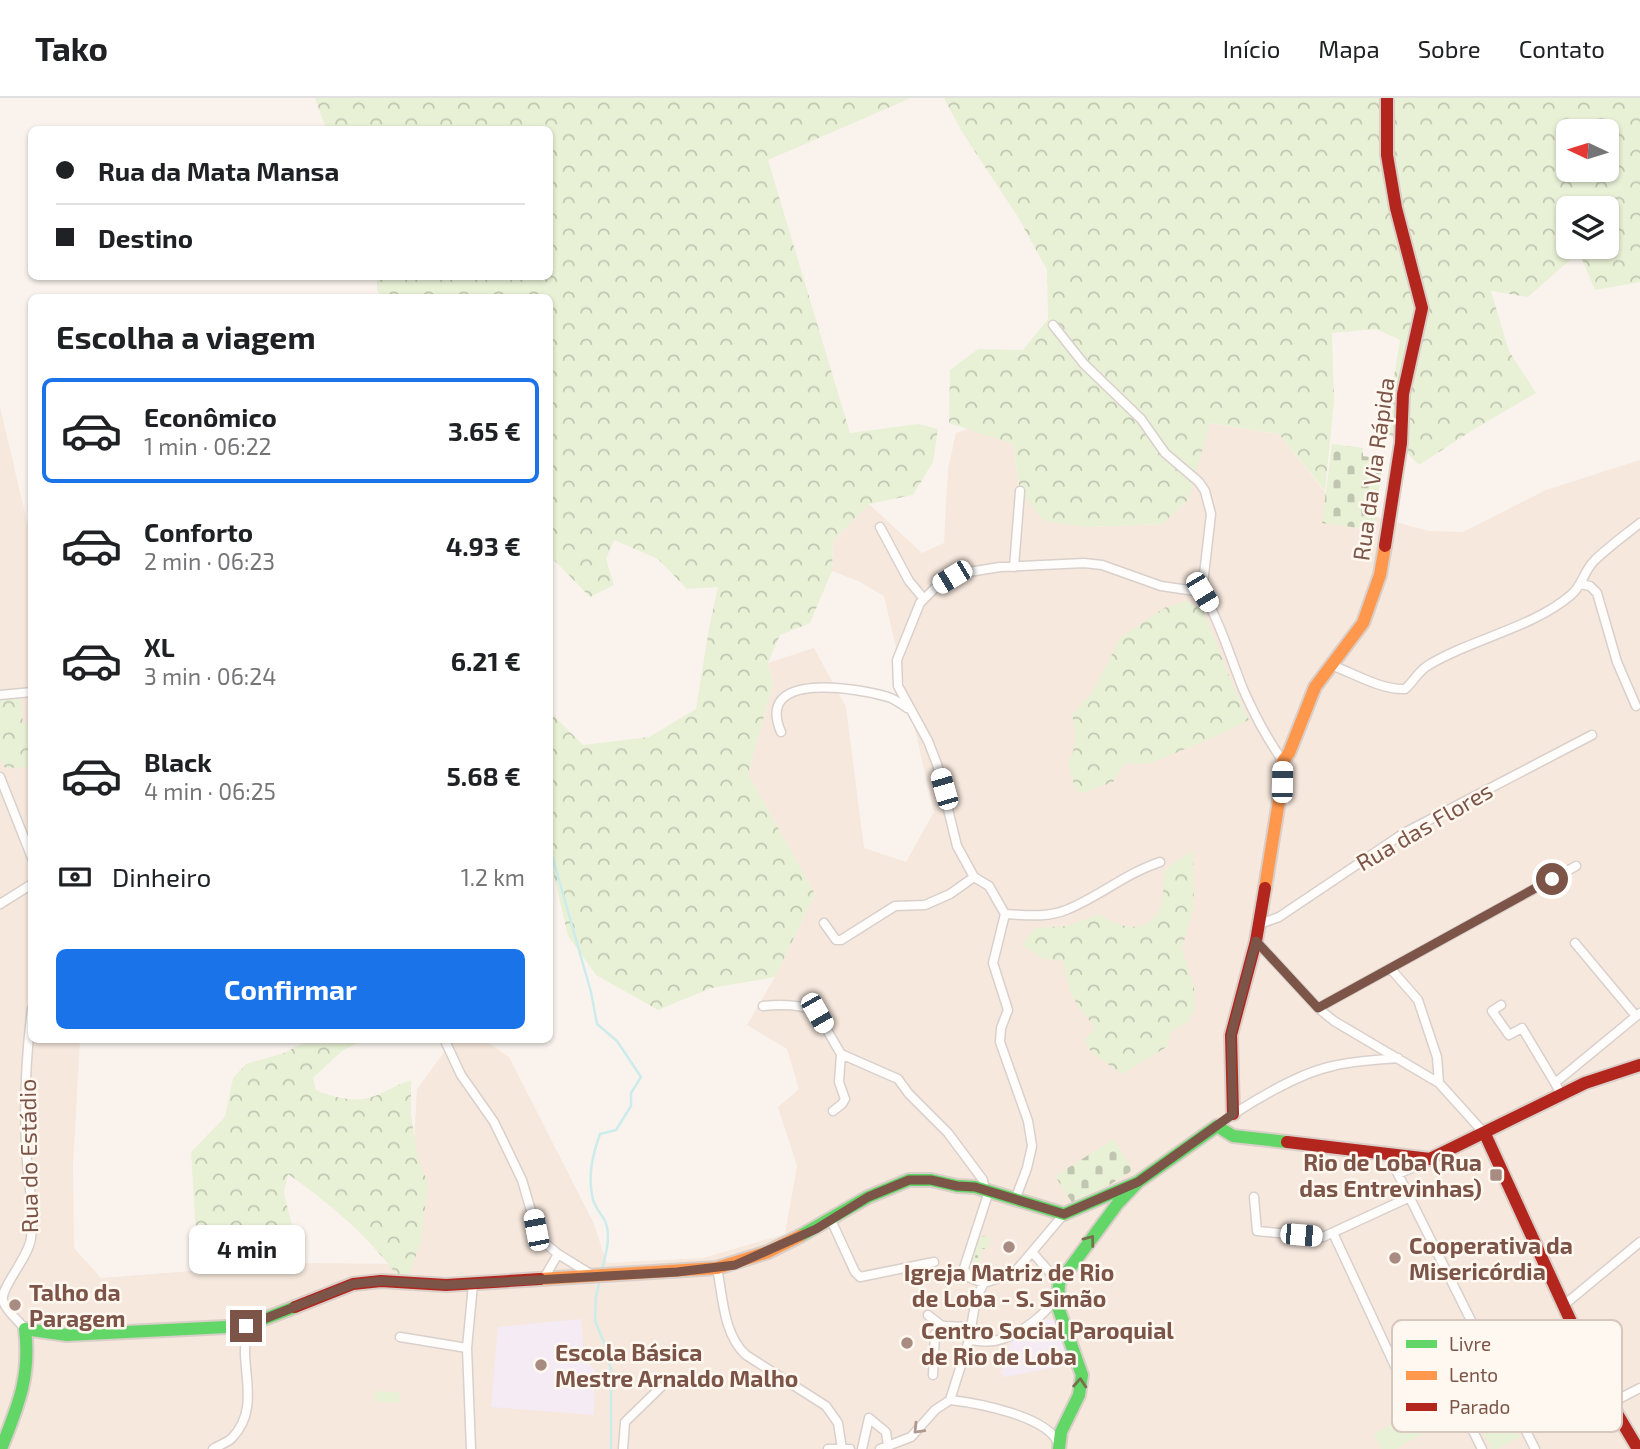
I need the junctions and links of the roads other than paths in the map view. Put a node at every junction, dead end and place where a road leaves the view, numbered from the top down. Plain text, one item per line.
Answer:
1 (1387, 98) edge
2 (1053, 325) dead end
3 (1020, 491) dead end
4 (1640, 523) edge
5 (880, 527) dead end
6 (1014, 567) junction
7 (1581, 584) junction
8 (1202, 592) junction
9 (924, 599) junction
10 (1331, 664) junction
11 (28, 692) edge
12 (0, 695) edge
13 (1636, 706) dead end
14 (910, 710) junction
15 (781, 732) dead end
16 (1592, 735) dead end
17 (1283, 761) junction
18 (0, 777) edge
19 (28, 849) edge
20 (1160, 862) dead end
21 (1576, 866) dead end
22 (974, 877) junction
23 (28, 886) edge
24 (0, 904) edge
25 (1005, 915) junction
26 (824, 923) dead end
27 (1260, 924) junction
28 (1256, 941) junction
29 (1575, 943) dead end
30 (1390, 968) junction
31 (1501, 1005) dead end
32 (763, 1006) dead end
33 (1318, 1008) junction
34 (1638, 1014) edge
35 (30, 1043) edge
36 (446, 1043) dead end
37 (841, 1054) junction
38 (1398, 1058) junction
39 (1640, 1065) edge
40 (1439, 1083) junction
41 (1558, 1088) junction
42 (833, 1111) dead end
43 (1233, 1114) junction
44 (1217, 1126) junction
45 (1485, 1134) junction
46 (1388, 1154) junction
47 (1430, 1159) junction
48 (1398, 1174) junction
49 (987, 1191) junction
50 (1254, 1197) dead end
51 (1410, 1197) junction
52 (1114, 1198) junction
53 (1015, 1200) junction
54 (1064, 1214) junction
55 (831, 1220) junction
56 (1333, 1233) junction
57 (1640, 1242) edge
58 (558, 1254) junction
59 (1033, 1254) junction
60 (934, 1262) dead end
61 (717, 1268) junction
62 (595, 1277) junction
63 (543, 1280) junction
64 (984, 1283) junction
65 (473, 1284) junction
66 (1058, 1289) junction
67 (1, 1300) edge
68 (1564, 1305) junction
69 (928, 1315) dead end
70 (1471, 1320) edge
71 (1571, 1320) edge
72 (246, 1326) junction
73 (944, 1326) junction
74 (971, 1327) junction
75 (25, 1329) junction
76 (400, 1337) dead end
77 (969, 1340) junction
78 (467, 1348) junction
79 (1392, 1360) edge
80 (933, 1375) dead end
81 (661, 1387) dead end
82 (1640, 1388) edge
83 (1622, 1397) edge
84 (950, 1400) junction
85 (1622, 1422) edge
86 (1474, 1432) edge
87 (1527, 1432) edge
88 (1058, 1446) edge
89 (884, 1448) edge
90 (1, 1449) edge
91 (214, 1449) edge
92 (471, 1449) edge
93 (623, 1449) edge
94 (828, 1449) edge
95 (842, 1449) edge
96 (849, 1449) edge
97 (862, 1449) edge
98 (1482, 1449) edge
99 (1535, 1449) edge
100 (1638, 1449) edge

1 - 10 street, Rua da Via Rápida
2 - 8 street
3 - 6 street
4 - 7 street
5 - 9 street
6 - 8 street
6 - 9 street
7 - 10 street
7 - 13 street
8 - 17 street
9 - 14 street
10 - 17 street, Rua da Via Rápida
11 - 12 street
14 - 15 street
14 - 22 street
16 - 27 street, Rua das Flores
17 - 27 street, Rua da Via Rápida
18 - 19 street
20 - 25 street
21 - 30 street
22 - 25 street
22 - 26 street
23 - 24 street
25 - 53 street
27 - 28 street, Rua da Via Rápida
28 - 33 street
28 - 43 street, Rua da Via Rápida
29 - 34 street
30 - 33 street
30 - 40 street
31 - 41 street
32 - 37 street
33 - 38 street
34 - 41 street
35 - 67 street, Rua do Estádio
36 - 58 street
37 - 42 street
37 - 49 street
38 - 40 street
38 - 43 street
39 - 41 street
40 - 45 street
41 - 45 street
43 - 44 street
44 - 46 street
44 - 52 street
45 - 47 street
45 - 68 street
46 - 47 street
46 - 48 street
47 - 48 street
48 - 51 street
49 - 53 street
49 - 55 street
49 - 64 street
50 - 56 street
51 - 56 street
51 - 70 street
52 - 54 street
66 -> 52 street
53 - 54 street
54 - 59 street
55 - 60 street
55 - 61 street
56 - 79 street
57 - 68 street
58 - 62 street
58 - 63 street
59 - 64 street
59 - 66 street
61 - 62 street
61 - 95 street
62 - 63 street
63 - 65 street
64 - 74 street
65 - 72 street
65 - 78 street
66 - 77 street
88 -> 66 street
67 - 75 street, Rua do Estádio
68 - 71 street
69 - 73 street
72 - 75 street
72 - 91 street
73 - 74 street
73 - 80 street
74 - 77 street
75 - 90 street
76 - 78 street
77 - 84 street
78 - 92 street
81 - 93 street
82 - 83 street
84 - 88 street
84 -> 89 street
85 - 100 street
86 - 98 street
87 - 99 street
89 - 97 street
94 - 95 street
95 - 96 street

